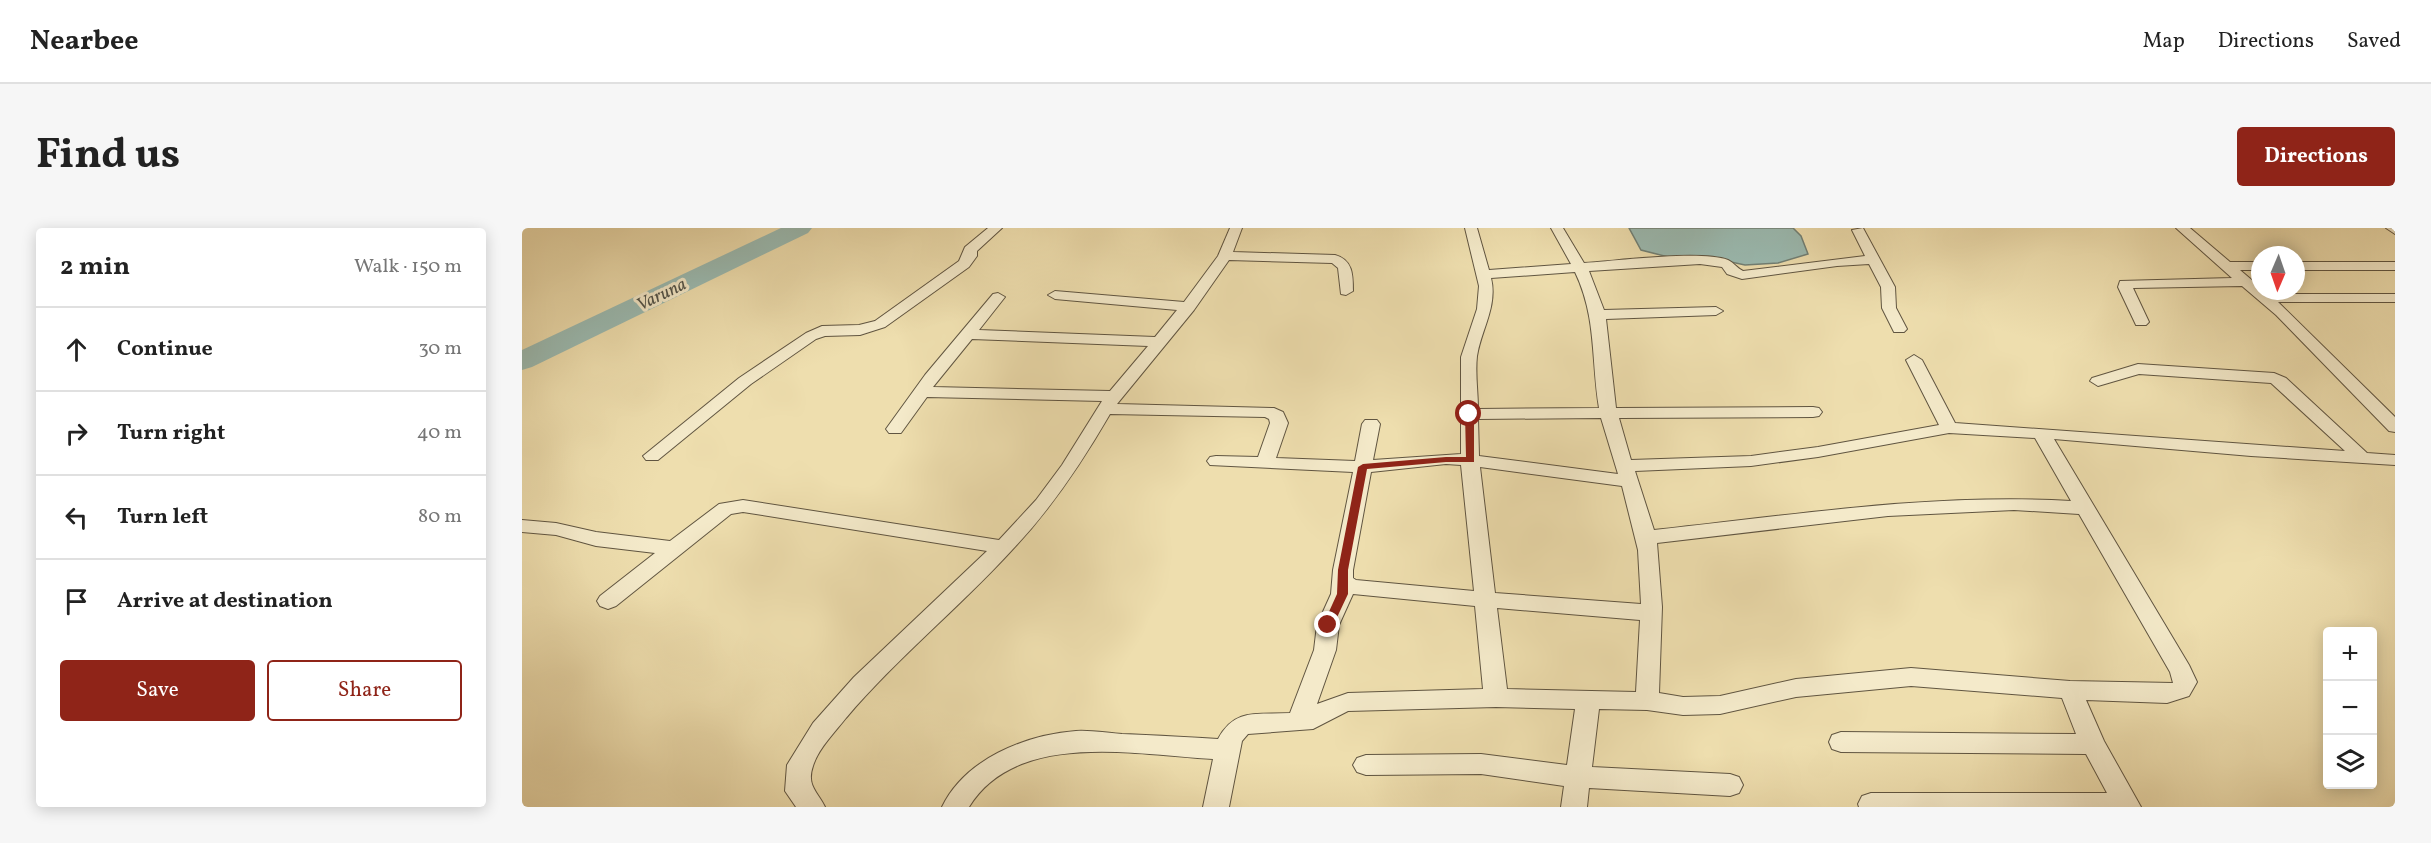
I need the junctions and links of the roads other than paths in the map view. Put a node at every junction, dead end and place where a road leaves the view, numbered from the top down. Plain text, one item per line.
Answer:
1 (996, 228) edge
2 (1236, 228) edge
3 (1471, 228) edge
4 (1557, 228) edge
5 (2182, 228) edge
6 (1858, 230) dead end
7 (1225, 256) junction
8 (1873, 260) junction
9 (2228, 266) junction
10 (2251, 266) edge
11 (2305, 266) edge
12 (2395, 266) edge
13 (1581, 268) junction
14 (1484, 274) junction
15 (2246, 282) junction
16 (2251, 286) edge
17 (1346, 291) dead end
18 (1055, 295) dead end
19 (998, 297) dead end
20 (2305, 298) edge
21 (2395, 298) edge
22 (2267, 300) edge
23 (1189, 307) junction
24 (1716, 311) dead end
25 (1597, 315) junction
26 (2141, 322) dead end
27 (1899, 329) dead end
28 (967, 334) junction
29 (1160, 342) junction
30 (1914, 360) dead end
31 (2098, 381) dead end
32 (921, 392) junction
33 (1110, 403) junction
34 (1813, 412) dead end
35 (1469, 414) junction
36 (1609, 415) junction
37 (1371, 424) dead end
38 (2394, 426) edge
39 (1949, 428) junction
40 (895, 429) dead end
41 (2041, 433) junction
42 (652, 456) dead end
43 (2362, 458) junction
44 (1216, 460) dead end
45 (1470, 460) junction
46 (2395, 460) edge
47 (1265, 463) junction
48 (1363, 467) junction
49 (1626, 473) junction
50 (2085, 507) junction
51 (522, 526) edge
52 (1645, 538) junction
53 (1004, 547) junction
54 (674, 548) junction
55 (1343, 580) junction
56 (1485, 599) junction
57 (608, 601) dead end
58 (1652, 613) junction
59 (2070, 690) junction
60 (1496, 698) junction
61 (1588, 700) junction
62 (1647, 701) junction
63 (1299, 722) junction
64 (1840, 742) dead end
65 (2093, 744) junction
66 (1228, 750) junction
67 (1366, 765) dead end
68 (1578, 777) junction
69 (1730, 785) dead end
70 (1871, 804) dead end
71 (2127, 806) edge
72 (812, 807) edge
73 (954, 807) edge
74 (1216, 807) edge
75 (1574, 807) edge

1 - 42 street
2 - 7 street
3 - 14 street
4 - 13 street
5 - 9 street
6 - 8 street
7 - 17 street
7 - 23 street
8 - 13 street
8 - 27 street
9 - 10 street
9 - 15 street
11 - 12 street
13 - 14 street
13 - 25 street
14 - 35 street
15 - 16 street
15 - 26 street
18 - 23 street
19 - 28 street
20 - 21 street
22 - 38 street
23 - 29 street
24 - 25 street
25 - 36 street
28 - 29 street
28 - 32 street
29 - 33 street
30 - 39 street
31 - 43 street
32 - 33 street
32 - 40 street
33 - 47 street
33 - 53 street
34 - 36 street
35 - 36 street
35 - 45 street
36 - 49 street
37 - 48 street
39 - 41 street
39 - 49 street
41 - 43 street
41 - 50 street
43 - 46 street
44 - 47 street
45 - 48 street
45 - 49 street
45 - 56 street
47 - 48 street
48 - 55 street
49 - 52 street
50 - 52 street
50 - 59 street
51 - 54 street
52 - 58 street
53 - 54 street
53 - 72 street
54 - 57 street
55 - 56 street
55 - 63 street
56 - 58 street
56 - 60 street
58 - 62 street
59 - 62 street
59 - 65 street
60 - 61 street
60 - 63 street
61 - 62 street
61 - 68 street
63 - 66 street
64 - 65 street
65 - 71 street
66 - 73 street
66 - 74 street
67 - 68 street
68 - 69 street
68 - 75 street
70 - 71 street

